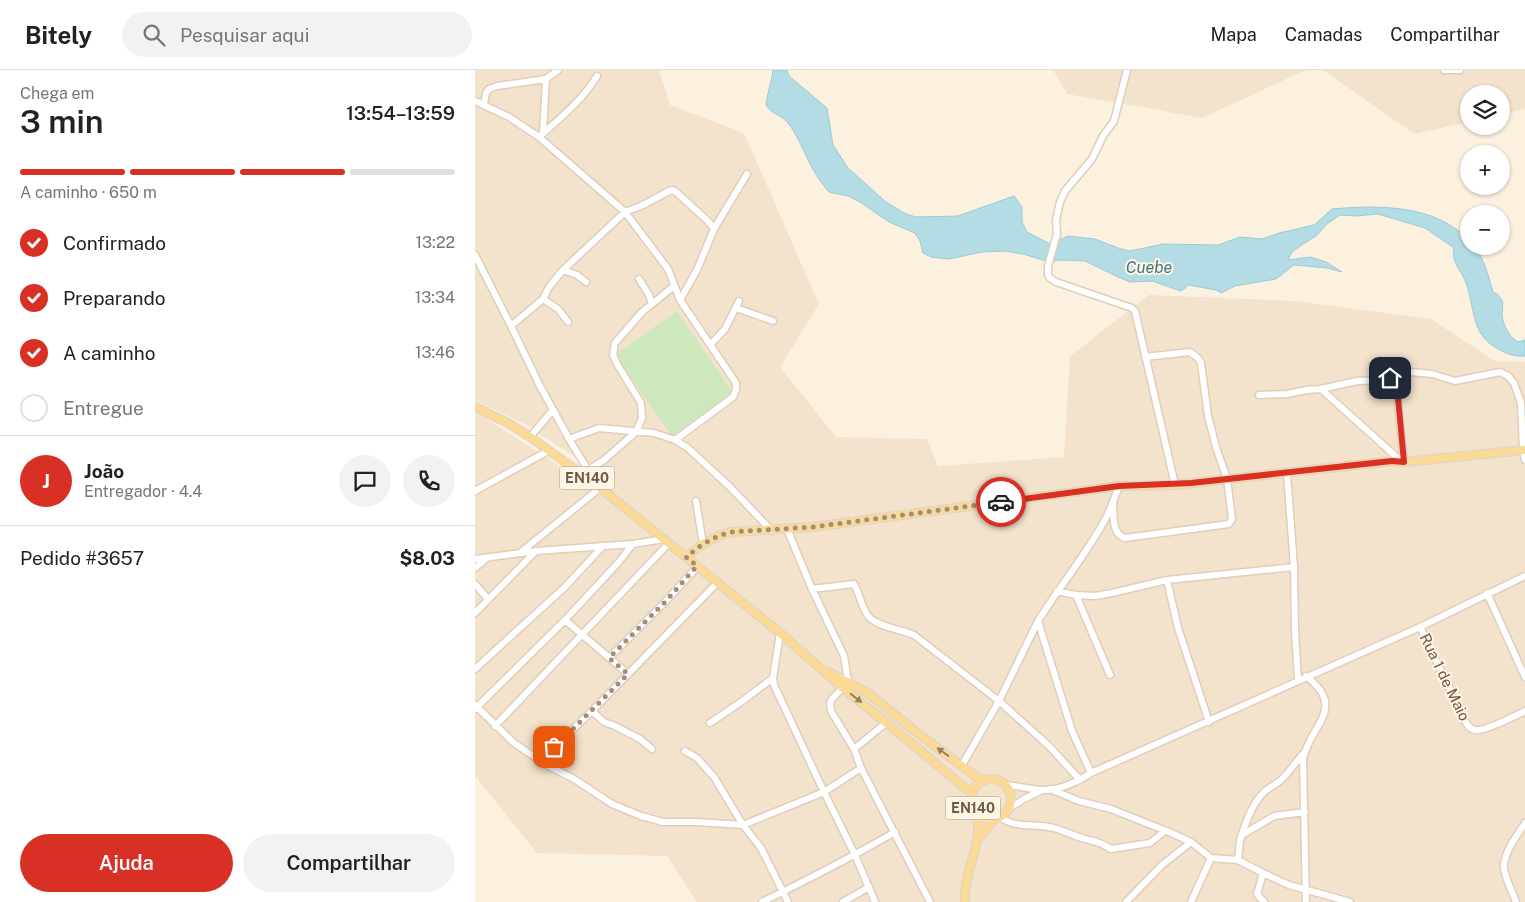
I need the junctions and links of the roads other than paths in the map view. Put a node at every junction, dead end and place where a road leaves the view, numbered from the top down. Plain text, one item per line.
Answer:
1 (558, 70) edge
2 (1127, 70) edge
3 (1444, 70) edge
4 (1460, 70) edge
5 (597, 76) dead end
6 (547, 79) junction
7 (475, 101) edge
8 (483, 104) junction
9 (541, 135) junction
10 (747, 174) dead end
11 (625, 212) junction
12 (714, 229) junction
13 (475, 255) edge
14 (563, 270) junction
15 (639, 279) dead end
16 (586, 282) dead end
17 (674, 286) junction
18 (543, 298) junction
19 (680, 300) junction
20 (739, 301) dead end
21 (652, 304) junction
22 (736, 308) junction
23 (773, 321) dead end
24 (568, 322) dead end
25 (511, 326) junction
26 (711, 344) junction
27 (1145, 357) junction
28 (1394, 364) dead end
29 (1396, 377) junction
30 (1321, 389) junction
31 (1259, 394) dead end
32 (475, 407) edge
33 (553, 410) junction
34 (636, 432) junction
35 (530, 437) junction
36 (569, 439) junction
37 (675, 440) junction
38 (1524, 450) edge
39 (549, 452) junction
40 (1525, 460) edge
41 (1403, 461) junction
42 (588, 470) junction
43 (1287, 473) junction
44 (1227, 479) junction
45 (593, 482) junction
46 (1175, 485) junction
47 (1119, 486) junction
48 (599, 488) junction
49 (475, 491) edge
50 (696, 501) dead end
51 (1113, 502) junction
52 (787, 529) junction
53 (772, 531) junction
54 (667, 541) junction
55 (633, 544) junction
56 (703, 544) junction
57 (603, 546) junction
58 (536, 551) junction
59 (520, 553) junction
60 (686, 557) junction
61 (487, 558) junction
62 (475, 559) edge
63 (697, 566) junction
64 (1294, 567) junction
65 (475, 568) edge
66 (1525, 576) edge
67 (1167, 580) junction
68 (717, 583) junction
69 (475, 584) edge
70 (812, 589) junction
71 (1057, 591) junction
72 (1487, 593) junction
73 (1075, 595) junction
74 (488, 599) junction
75 (475, 613) edge
76 (565, 620) junction
77 (1038, 621) junction
78 (1420, 626) junction
79 (780, 633) junction
80 (582, 635) junction
81 (609, 658) junction
82 (819, 667) junction
83 (475, 669) edge
84 (628, 674) junction
85 (1110, 675) dead end
86 (1306, 676) junction
87 (1525, 677) edge
88 (773, 678) junction
89 (1298, 680) junction
90 (849, 682) junction
91 (843, 688) junction
92 (999, 701) junction
93 (476, 707) edge
94 (1525, 711) edge
95 (592, 712) junction
96 (1209, 722) junction
97 (709, 723) dead end
98 (886, 723) junction
99 (495, 726) junction
100 (652, 749) dead end
101 (854, 749) junction
102 (685, 751) dead end
103 (1304, 753) junction
104 (545, 764) junction
105 (962, 766) junction
106 (861, 768) junction
107 (1091, 773) junction
108 (1080, 780) junction
109 (982, 781) junction
110 (1005, 786) junction
111 (1046, 789) junction
112 (824, 792) junction
113 (971, 793) junction
114 (1008, 809) junction
115 (974, 811) junction
116 (1305, 812) junction
117 (998, 818) junction
118 (1525, 823) edge
119 (743, 825) junction
120 (1165, 831) junction
121 (895, 832) junction
122 (1241, 837) junction
123 (977, 840) junction
124 (1191, 842) junction
125 (855, 855) junction
126 (1211, 858) junction
127 (1237, 860) junction
128 (1263, 874) junction
129 (869, 887) junction
130 (1306, 890) junction
131 (783, 893) junction
132 (964, 901) edge
133 (762, 902) edge
134 (788, 902) edge
135 (843, 902) edge
136 (875, 902) edge
137 (930, 902) edge
138 (1126, 902) edge
139 (1191, 902) edge
140 (1263, 902) edge
141 (1306, 902) edge
142 (1350, 902) edge
143 (1516, 902) edge

1 - 6 street
2 - 27 street
3 - 4 street
5 - 9 street
6 - 8 street
6 - 9 street
7 - 8 street
8 - 9 street
9 - 11 street
10 - 12 street
11 - 12 street
11 - 14 street
11 - 17 street
12 - 19 street
13 - 25 street
14 - 16 street
14 - 18 street
15 - 21 street
17 - 19 street
17 - 21 street
18 - 24 street
18 - 25 street
19 - 26 street
20 - 22 street
21 - 34 street
22 - 23 street
22 - 26 street
25 - 33 street
26 - 37 street
27 - 44 street
27 - 46 street
28 - 29 street
29 - 30 street
29 - 38 street
29 - 41 street
30 - 31 street
30 - 41 street
32 - 35 main road, EN140
33 - 35 street
33 - 36 street
34 - 36 street
34 - 37 street
34 - 42 street
35 - 39 main road, EN140
36 - 42 street
37 - 53 street
38 - 40 street
38 - 41 main road
39 - 45 main road, EN140
39 - 49 street
41 - 43 main road
42 - 45 street
43 - 44 main road
43 - 64 street
44 - 46 main road
44 - 51 street
45 - 48 main road, EN140
46 - 47 main road
47 - 51 street
47 - 52 main road
48 - 54 main road, EN140
48 - 59 street
50 - 56 street
51 - 71 street
52 - 53 main road
52 - 70 street
53 - 56 main road
54 - 55 street
54 - 60 main road, EN140
54 - 80 street
55 - 57 street
55 - 76 street
56 - 60 main road
57 - 58 street
57 - 83 street
58 - 59 street
58 - 74 street
59 - 61 street
60 - 63 main road, EN140
61 - 62 street
61 - 65 street
63 - 68 main road, EN140
63 - 81 street
64 - 67 street
64 - 89 street
66 - 72 street
67 - 73 street
67 - 96 street
68 - 79 main road, EN140
68 - 84 street
69 - 74 street
70 - 90 street
70 - 92 street
71 - 73 street
71 - 77 street
72 - 78 street
72 - 87 street
73 - 85 street
74 - 75 street
76 - 80 street
76 - 93 street
77 - 92 street
77 - 107 street
78 - 86 street
78 - 94 street, Rua 1 de Maio
79 - 82 main road, EN140
79 - 88 street
80 - 81 street
80 - 99 street
81 - 84 street
82 - 90 main road, EN140
82 - 91 main road, EN140
84 - 95 street
86 - 89 street
86 - 103 street
88 - 97 street
88 - 112 street
89 - 96 street
90 - 91 street
105 -> 90 main road, EN140
91 -> 98 main road, EN140
91 - 101 street
92 - 105 street
92 - 108 street
93 - 99 street
95 - 100 street
95 - 104 street
96 - 107 street
98 - 101 street
98 - 113 main road, EN140
99 - 104 street
101 - 106 street
102 - 119 street
103 - 116 street
103 - 122 street
104 - 119 street
105 - 109 main road, EN140
106 - 112 street
106 - 121 street
107 - 108 street
108 - 111 street
109 - 110 main road, EN140
109 - 113 main road, EN140
110 - 111 street
110 - 114 main road, EN140
111 - 114 street
111 - 120 street
112 - 119 street
112 - 125 street
113 - 115 main road, EN140
114 - 117 main road, EN140
115 - 117 main road, EN140
115 - 123 main road, EN140
116 - 122 street
116 - 130 street
117 - 120 street
117 - 123 main road, EN140
118 - 143 street
119 - 131 street
120 - 124 street
121 - 125 street
121 - 137 street
122 - 127 street
123 - 132 main road, EN140
124 - 126 street
124 - 138 street
125 - 129 street
125 - 131 street
126 - 127 street
126 - 139 street
127 - 128 street
128 - 130 street
128 - 140 street
129 - 135 street
129 - 136 street
130 - 141 street
130 - 142 street
131 - 133 street
131 - 134 street

